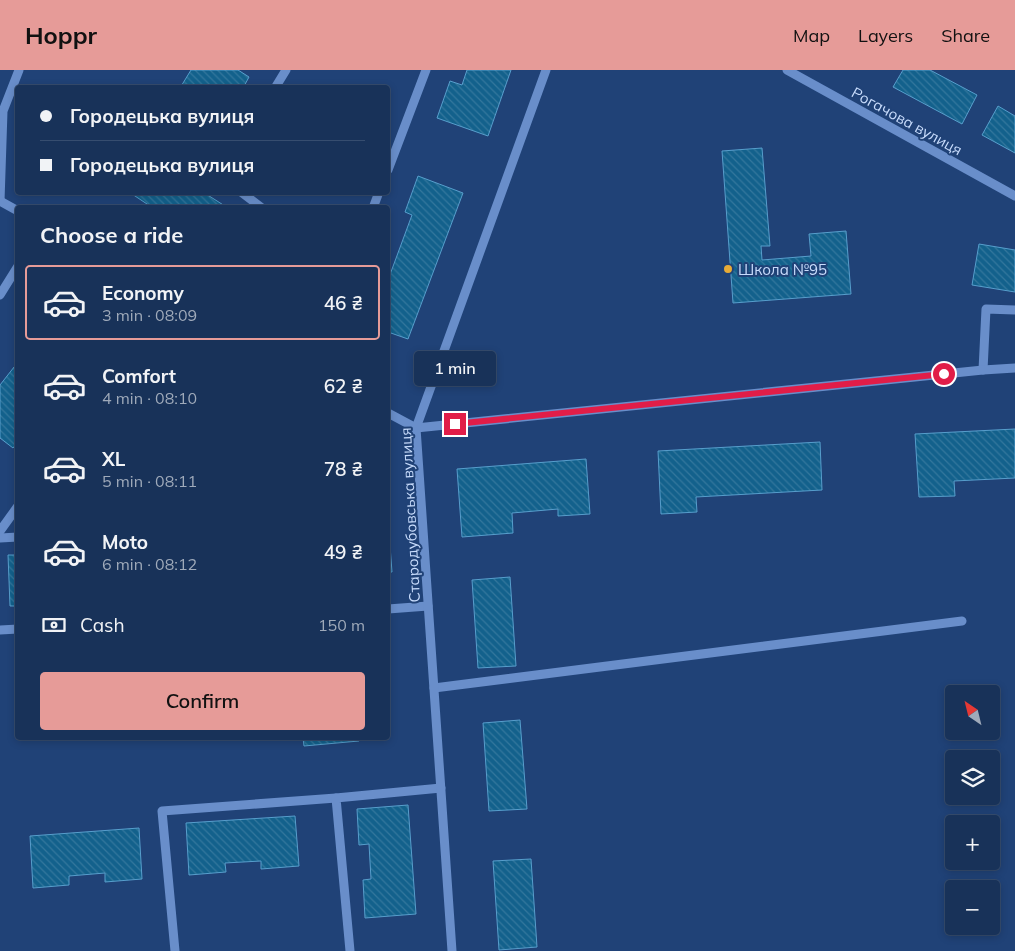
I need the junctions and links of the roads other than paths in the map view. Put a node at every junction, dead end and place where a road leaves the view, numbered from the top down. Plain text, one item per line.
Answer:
1 (19, 70) edge
2 (286, 70) edge
3 (426, 70) edge
4 (546, 70) edge
5 (786, 70) edge
6 (277, 85) edge
7 (390, 165) edge
8 (246, 195) edge
9 (1015, 196) edge
10 (0, 201) edge
11 (258, 205) edge
12 (15, 209) edge
13 (15, 271) edge
14 (0, 295) edge
15 (1015, 310) edge
16 (1015, 368) edge
17 (984, 370) junction
18 (390, 413) edge
19 (416, 428) junction
20 (15, 510) edge
21 (0, 531) edge
22 (15, 536) edge
23 (0, 538) edge
24 (428, 606) junction
25 (390, 608) edge
26 (962, 621) dead end
27 (15, 629) edge
28 (0, 630) edge
29 (434, 688) junction
30 (441, 788) junction
31 (336, 798) junction
32 (175, 951) edge
33 (350, 951) edge
34 (452, 951) edge

1 - 10 street
2 - 6 street
3 - 7 street
4 - 19 street, Стародубовська вулиця
5 - 9 street, Рогачова вулиця
8 - 11 street
10 - 12 street
13 - 14 street
15 - 17 street
16 - 17 street
17 - 19 street
18 - 19 street
19 - 24 street, Стародубовська вулиця
20 - 21 street
22 - 23 street
24 - 25 street
24 - 29 street, Стародубовська вулиця
26 - 29 street
27 - 28 street
29 - 30 street, Стародубовська вулиця
30 - 31 street
30 - 34 street, Стародубовська вулиця
31 - 32 street
31 - 33 street

